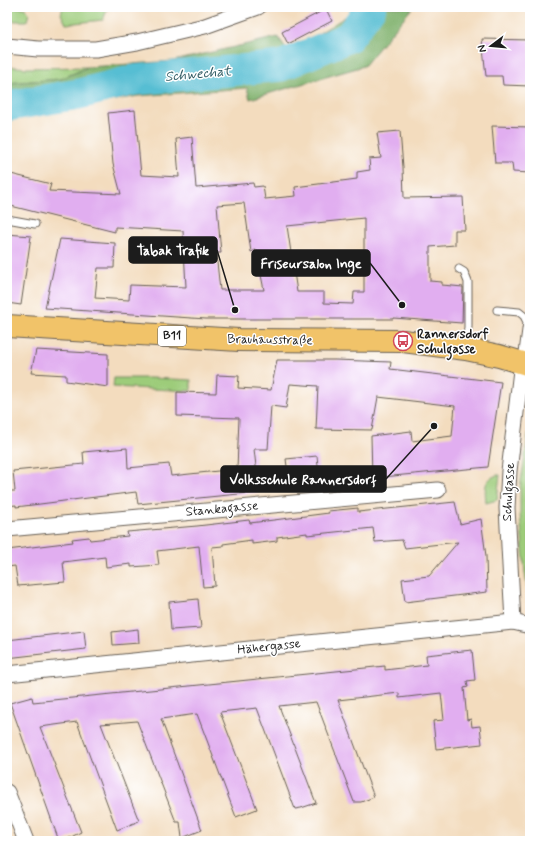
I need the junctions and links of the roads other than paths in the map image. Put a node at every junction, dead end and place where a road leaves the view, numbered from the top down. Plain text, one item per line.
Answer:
1 (258, 7) edge
2 (7, 46) edge
3 (7, 219) edge
4 (35, 224) dead end
5 (459, 269) dead end
6 (497, 310) dead end
7 (7, 326) edge
8 (466, 349) junction
9 (526, 364) edge
10 (438, 490) dead end
11 (7, 529) edge
12 (513, 622) junction
13 (530, 626) edge
14 (7, 674) edge
15 (7, 792) edge
16 (26, 841) edge

1 - 2 street
3 - 4 lane
5 - 8 lane
6 - 9 lane
7 - 8 main road, Brauhausstraße / B11
8 - 9 main road, Brauhausstraße / B11
9 - 12 street, Schulgasse
10 - 11 street, Stankagasse
12 - 13 street, Hähergasse
12 - 14 street, Hähergasse
15 - 16 street

